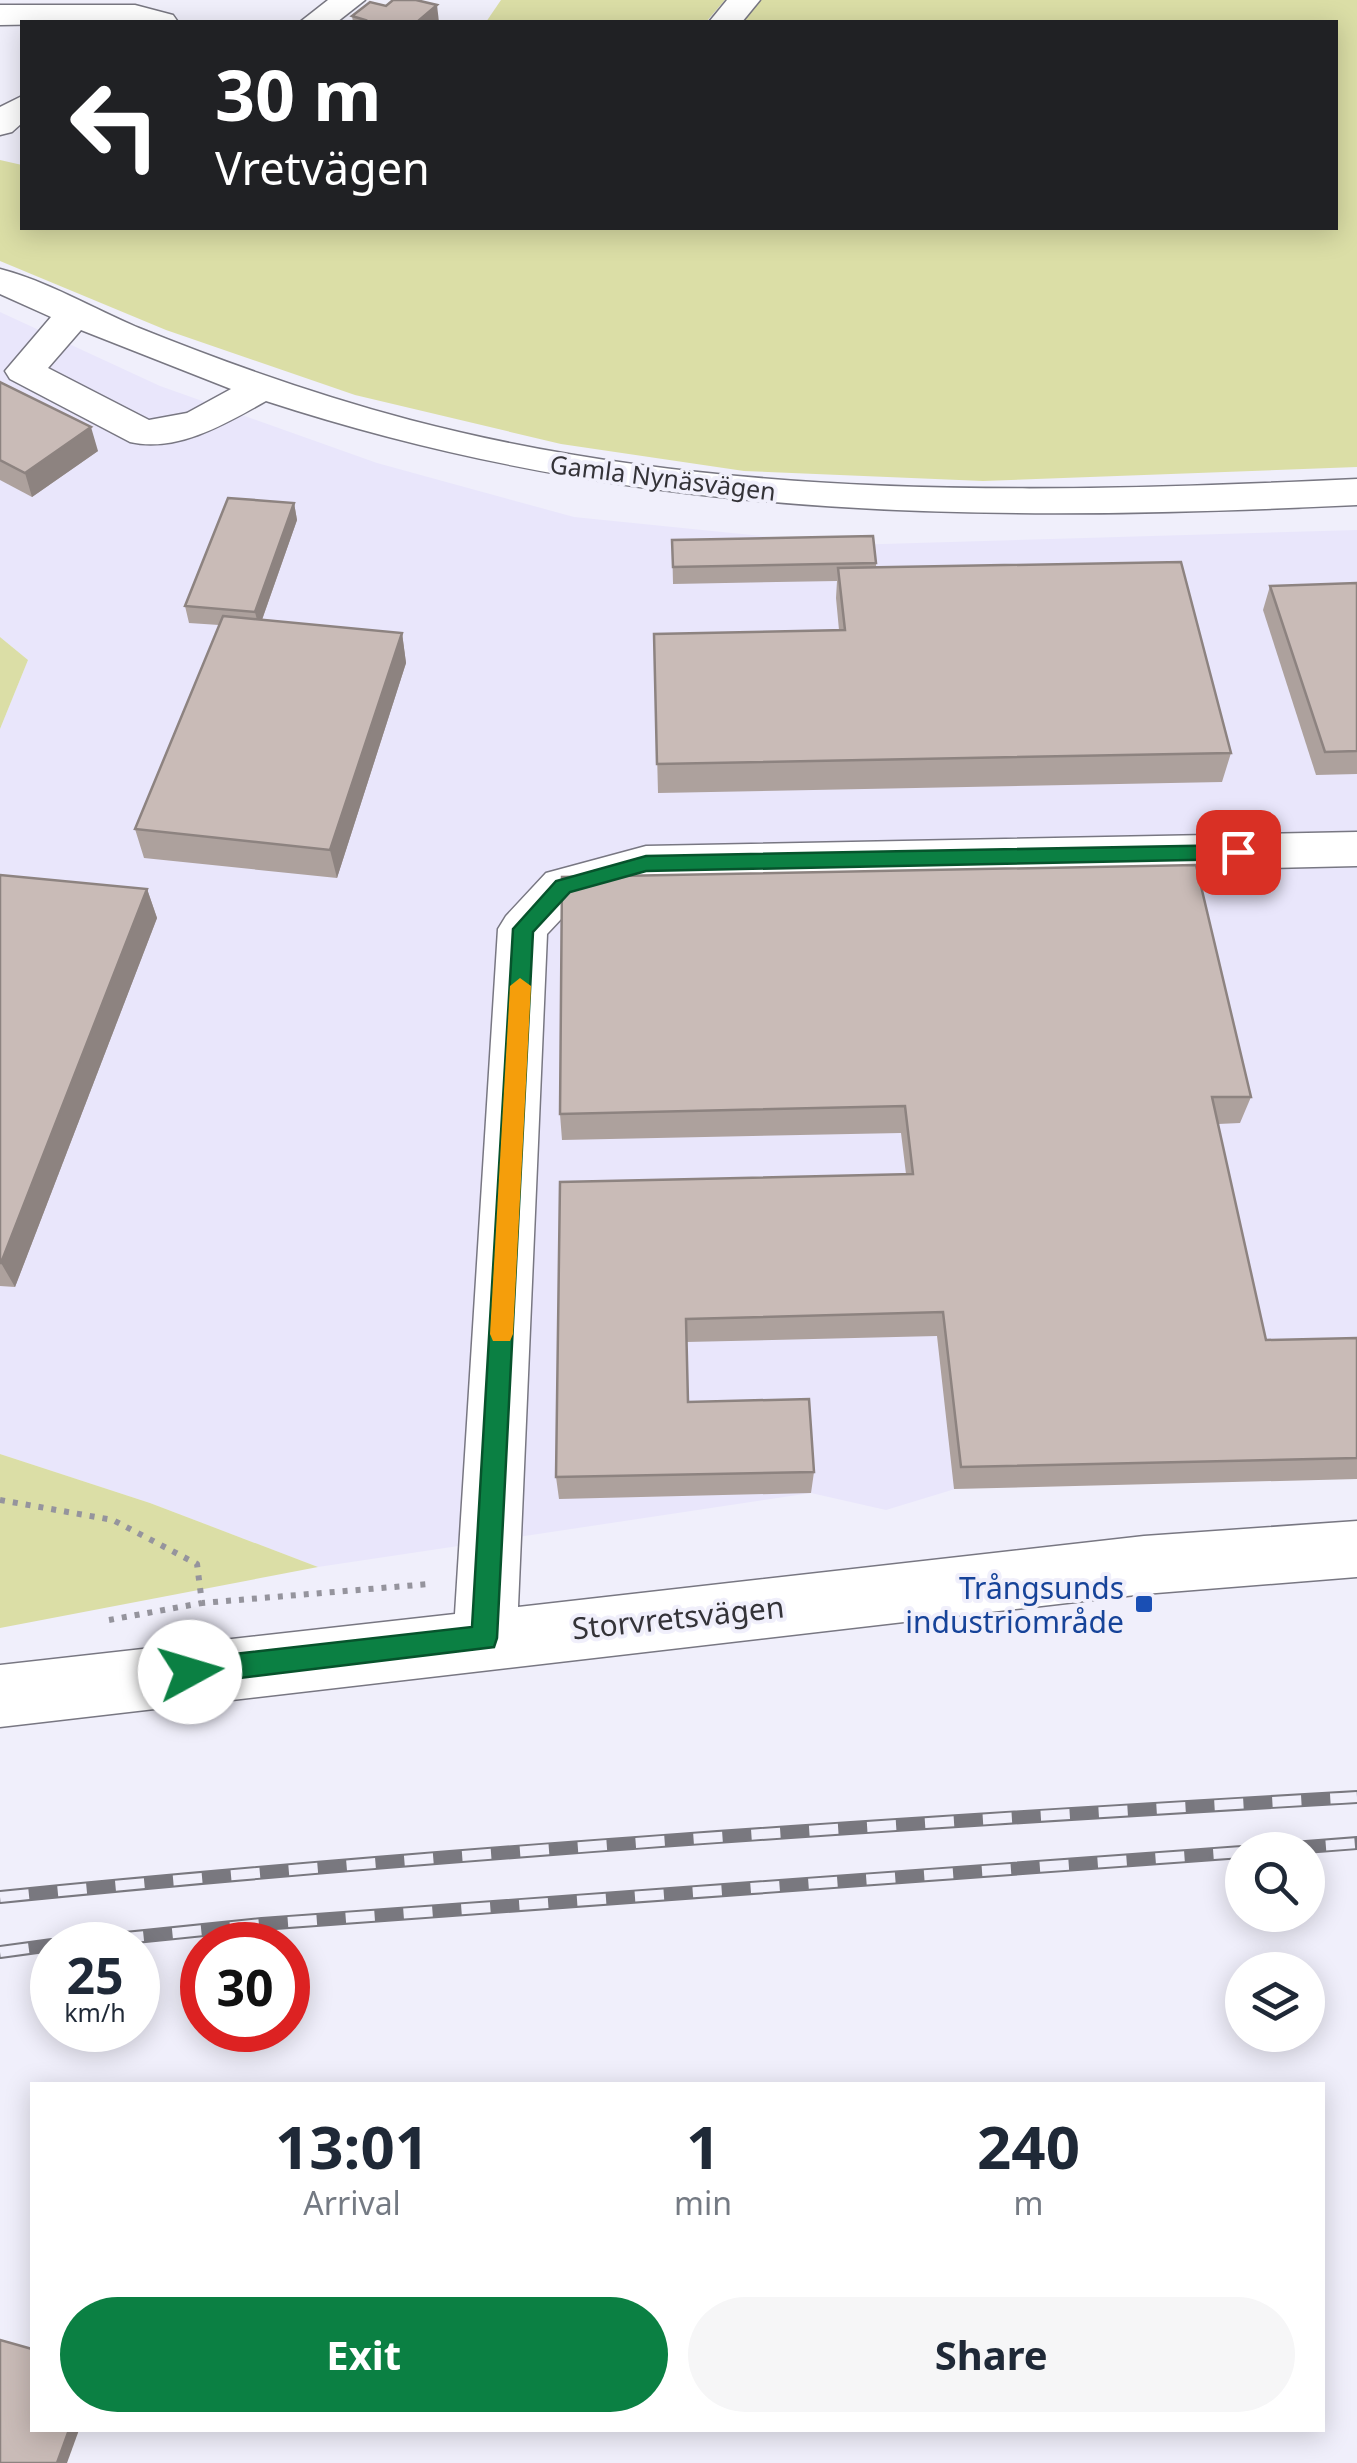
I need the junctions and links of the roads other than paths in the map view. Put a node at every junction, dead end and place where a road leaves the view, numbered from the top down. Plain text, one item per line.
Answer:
1 (349, 0) edge
2 (744, 0) edge
3 (0, 15) edge
4 (153, 20) edge
5 (319, 20) edge
6 (727, 20) edge
7 (19, 89) edge
8 (0, 127) edge
9 (0, 280) edge
10 (74, 315) junction
11 (265, 386) junction
12 (1357, 492) edge
13 (1357, 849) edge
14 (1357, 1549) edge
15 (486, 1609) junction
16 (0, 1696) edge

1 - 5 street
2 - 6 street
3 - 4 street
7 - 8 street
9 - 10 street, Gamla Nynäsvägen
10 - 11 street, Gamla Nynäsvägen
10 - 11 street
11 - 12 street, Gamla Nynäsvägen
13 - 15 street
14 - 15 street, Storvretsvägen
15 - 16 street, Storvretsvägen

